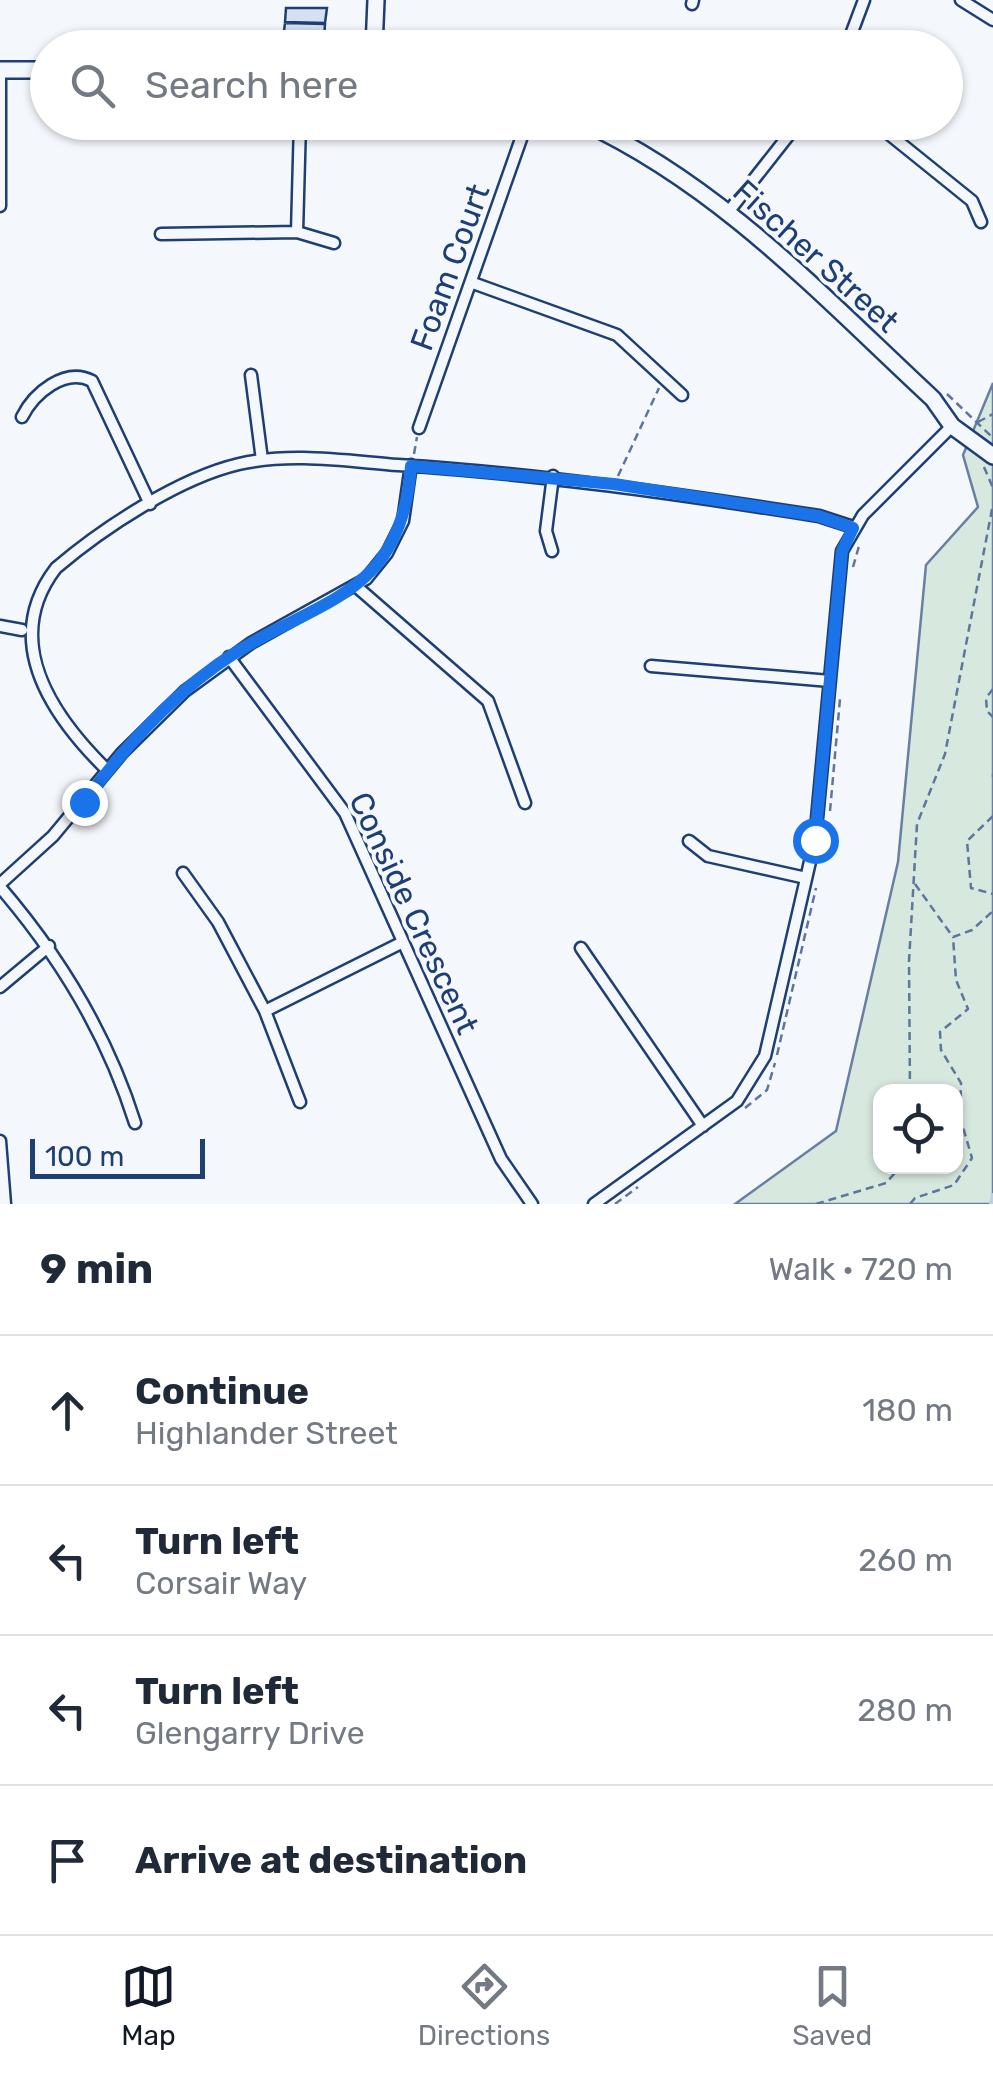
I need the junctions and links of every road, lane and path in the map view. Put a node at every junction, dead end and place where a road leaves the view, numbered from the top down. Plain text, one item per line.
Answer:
1 (376, 0) edge
2 (864, 0) edge
3 (961, 0) edge
4 (993, 20) edge
5 (375, 30) edge
6 (853, 30) edge
7 (0, 70) edge
8 (30, 70) edge
9 (300, 140) edge
10 (521, 140) edge
11 (618, 140) edge
12 (785, 140) edge
13 (896, 140) edge
14 (0, 206) edge
15 (729, 211) junction
16 (982, 222) dead end
17 (297, 232) junction
18 (161, 234) dead end
19 (334, 243) dead end
20 (473, 284) junction
21 (251, 375) dead end
22 (664, 378) junction
23 (937, 384) dead end
24 (682, 396) dead end
25 (993, 414) edge
26 (22, 417) dead end
27 (977, 423) junction
28 (952, 426) junction
29 (418, 428) joint
30 (993, 438) edge
31 (993, 456) edge
32 (262, 460) junction
33 (411, 466) junction
34 (553, 476) junction
35 (614, 484) junction
36 (150, 504) junction
37 (993, 504) edge
38 (853, 528) junction
39 (552, 551) dead end
40 (357, 587) junction
41 (0, 626) edge
42 (22, 630) junction
43 (229, 657) junction
44 (651, 666) dead end
45 (830, 681) junction
46 (993, 689) edge
47 (993, 717) edge
48 (107, 770) junction
49 (525, 803) dead end
50 (993, 816) edge
51 (689, 841) dead end
52 (183, 873) dead end
53 (806, 878) junction
54 (914, 881) junction
55 (0, 885) edge
56 (993, 894) edge
57 (993, 911) edge
58 (953, 937) junction
59 (403, 942) junction
60 (49, 946) junction
61 (581, 948) dead end
62 (0, 986) edge
63 (264, 1011) junction
64 (910, 1084) edge
65 (961, 1084) edge
66 (300, 1102) dead end
67 (135, 1123) dead end
68 (703, 1126) junction
69 (963, 1132) edge
70 (0, 1141) edge
71 (963, 1172) edge
72 (894, 1174) edge
73 (961, 1174) edge
74 (3, 1203) edge
75 (532, 1204) edge
76 (594, 1204) edge
77 (816, 1204) edge
78 (910, 1204) edge

1 - 5 street
2 - 6 street
3 - 4 street
7 - 8 street
7 - 14 street
9 - 17 street
10 - 20 street, Foam Court
11 - 15 street, Fischer Street
12 - 15 street
13 - 16 street
15 - 28 street, Fischer Street
17 - 18 street
17 - 19 street
20 - 22 street
20 - 29 street, Foam Court
21 - 32 street
22 - 24 street
22 - 35 path
23 - 27 path
25 - 27 path
26 - 36 street
27 - 30 path
28 - 31 street, Fischer Street
28 - 38 street
29 - 33 path
32 - 33 street
32 - 36 street
33 - 34 street
33 - 40 street
34 - 35 street
34 - 39 street
35 - 38 street
36 - 42 street
37 - 54 path
38 - 45 street
40 - 43 street
40 - 49 street
41 - 42 street
42 - 48 street
43 - 48 street
43 - 59 street, Conside Crescent
44 - 45 street
45 - 53 street
46 - 47 path
48 - 55 street
50 - 56 path
51 - 53 street
52 - 63 street
53 - 68 street
54 - 58 path
54 - 64 path
55 - 60 street
57 - 58 path
58 - 65 path
59 - 63 street
59 - 75 street, Conside Crescent
60 - 62 street
60 - 67 street
61 - 68 street
63 - 66 street
68 - 76 street
69 - 71 path
70 - 74 street
72 - 77 path
73 - 78 path

